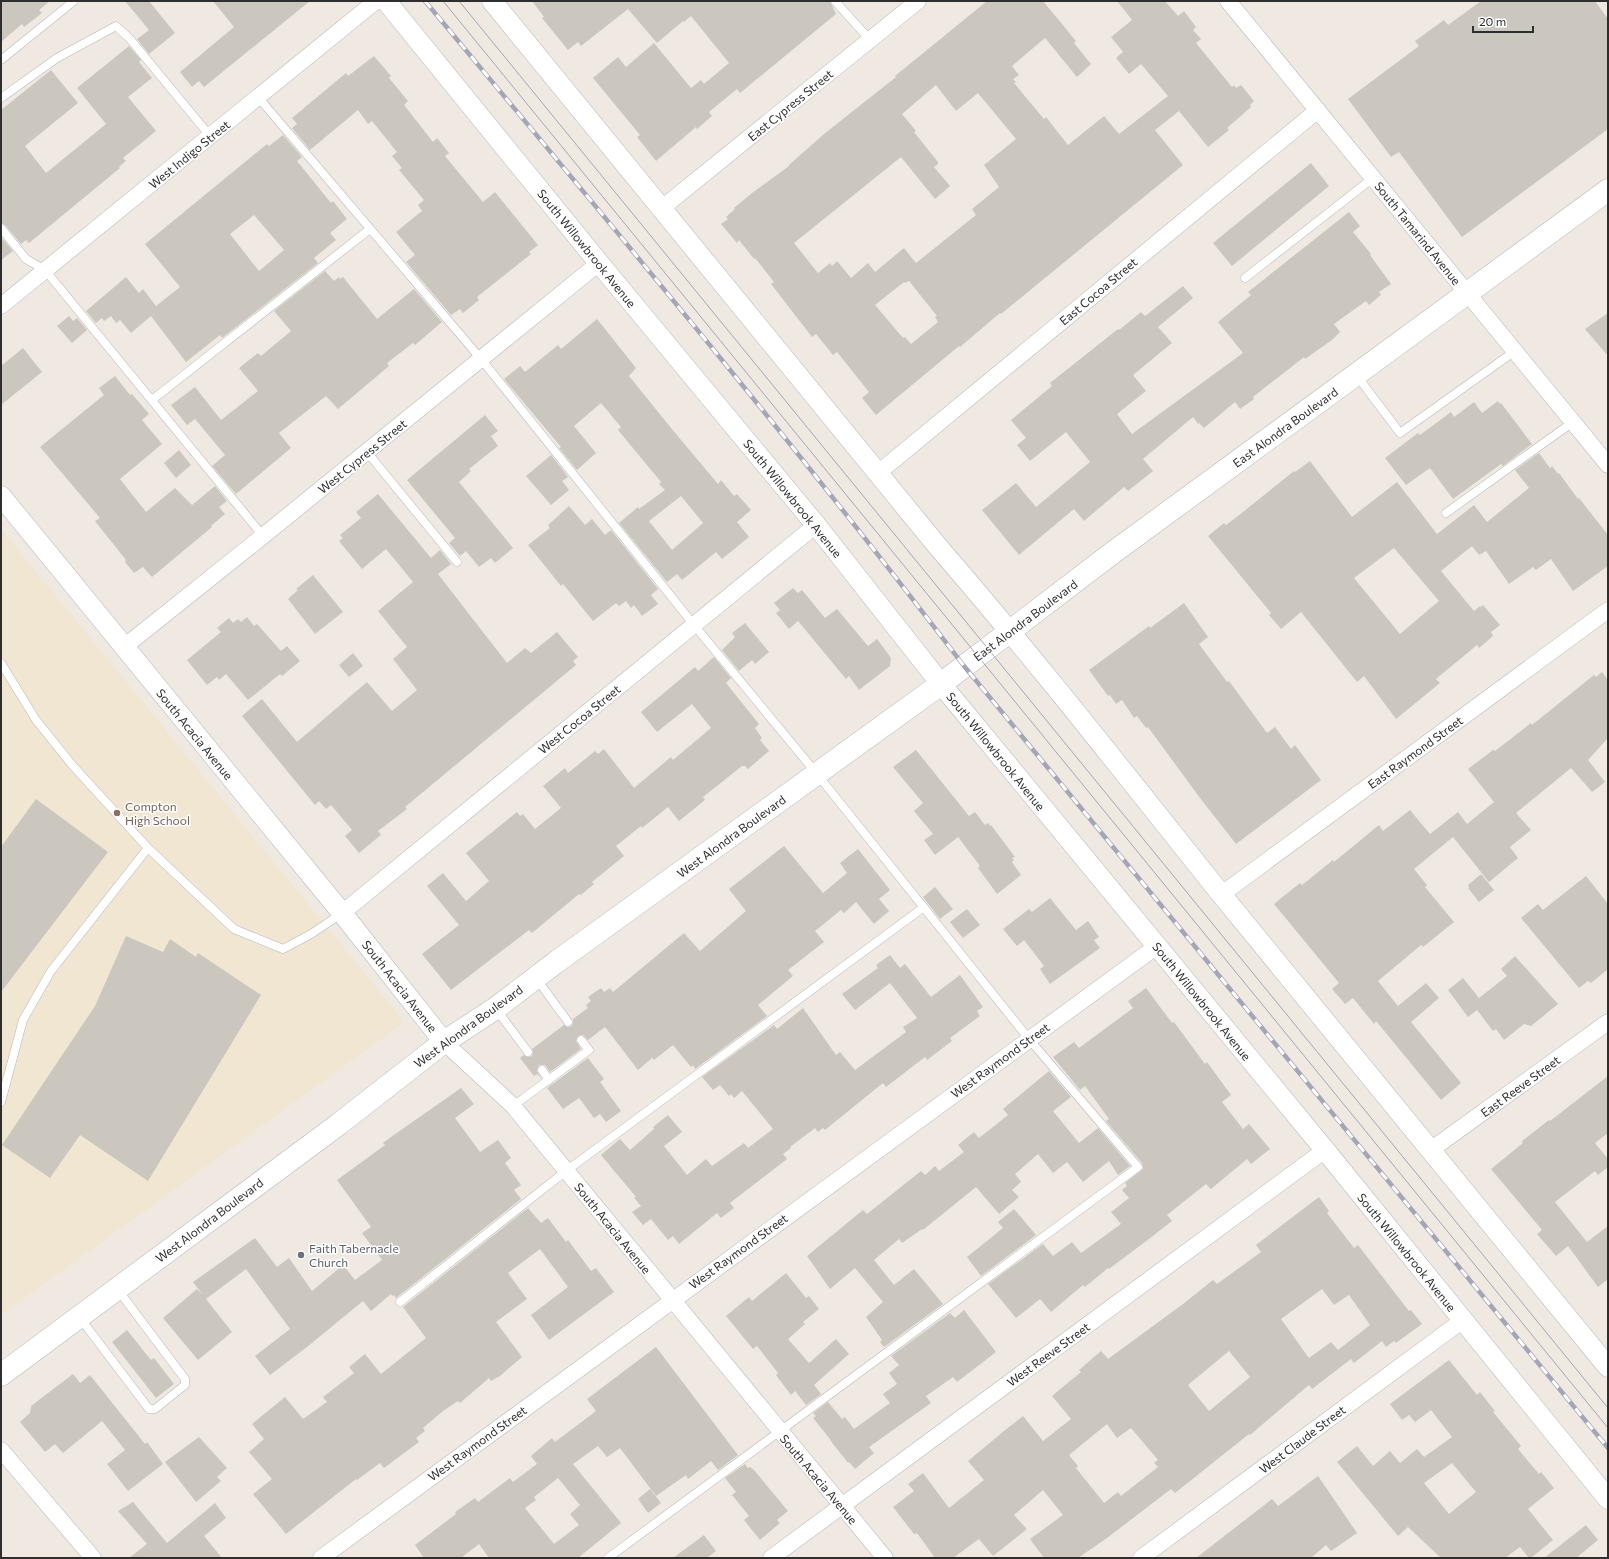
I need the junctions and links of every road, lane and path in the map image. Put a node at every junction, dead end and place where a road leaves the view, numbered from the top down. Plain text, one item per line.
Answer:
1 (74, 1) edge
2 (376, 1) edge
3 (386, 1) edge
4 (492, 1) edge
5 (835, 1) edge
6 (918, 1) edge
7 (1228, 1) edge
8 (870, 40) junction
9 (1, 60) edge
10 (258, 97) junction
11 (1, 98) edge
12 (1318, 110) junction
13 (210, 136) junction
14 (1373, 178) junction
15 (1608, 190) edge
16 (662, 208) junction
17 (1, 228) edge
18 (370, 229) junction
19 (599, 263) junction
20 (45, 270) junction
21 (1245, 278) dead end
22 (1467, 293) junction
23 (1, 306) edge
24 (1515, 351) junction
25 (481, 359) junction
26 (1357, 375) junction
27 (152, 400) junction
28 (1573, 422) junction
29 (367, 452) junction
30 (1608, 465) edge
31 (878, 473) junction
32 (1, 496) edge
33 (1446, 513) dead end
34 (816, 525) junction
35 (263, 536) junction
36 (457, 562) dead end
37 (1608, 610) edge
38 (694, 625) junction
39 (1010, 630) junction
40 (124, 647) junction
41 (1, 663) edge
42 (941, 684) junction
43 (817, 774) junction
44 (148, 848) junction
45 (1222, 894) junction
46 (924, 907) junction
47 (342, 913) junction
48 (1157, 946) junction
49 (535, 978) junction
50 (496, 1008) junction
51 (568, 1022) dead end
52 (1608, 1022) edge
53 (1029, 1039) junction
54 (582, 1040) dead end
55 (444, 1042) junction
56 (528, 1052) dead end
57 (542, 1070) dead end
58 (549, 1080) junction
59 (1, 1102) edge
60 (513, 1106) junction
61 (1325, 1150) junction
62 (1432, 1150) junction
63 (566, 1171) junction
64 (117, 1289) junction
65 (672, 1300) junction
66 (400, 1302) dead end
67 (80, 1317) junction
68 (1463, 1320) junction
69 (1608, 1367) edge
70 (1, 1375) edge
71 (780, 1432) junction
72 (1, 1450) edge
73 (1608, 1499) edge
74 (841, 1506) junction
75 (93, 1558) edge
76 (321, 1558) edge
77 (608, 1558) edge
78 (771, 1558) edge
79 (885, 1558) edge
80 (1141, 1558) edge

1 - 9 lane
2 - 10 street, West Indigo Street
3 - 19 street, South Willowbrook Avenue
4 - 16 street
5 - 8 lane
6 - 8 street, East Cypress Street
7 - 12 street, South Tamarind Avenue
8 - 16 street, East Cypress Street
10 - 13 street, West Indigo Street
10 - 18 lane
11 - 13 lane
12 - 14 street, South Tamarind Avenue
12 - 31 street, East Cocoa Street
13 - 20 street, West Indigo Street
14 - 21 lane
14 - 22 street, South Tamarind Avenue
15 - 22 main road, East Alondra Boulevard
16 - 31 street
17 - 20 lane
18 - 25 lane
18 - 27 lane
19 - 25 street, West Cypress Street
19 - 34 street, South Willowbrook Avenue
20 - 23 street, West Indigo Street
20 - 27 lane
22 - 24 street, South Tamarind Avenue
22 - 26 main road, East Alondra Boulevard
24 - 26 lane
24 - 28 street, South Tamarind Avenue
25 - 29 street, West Cypress Street
25 - 38 lane
26 - 39 main road, East Alondra Boulevard
27 - 35 lane
28 - 30 street, South Tamarind Avenue
28 - 33 lane
29 - 35 street, West Cypress Street
29 - 36 lane
31 - 39 street
32 - 40 street, South Acacia Avenue
34 - 38 street, West Cocoa Street
34 - 42 street, South Willowbrook Avenue
35 - 40 street, West Cypress Street
37 - 45 street, East Raymond Street
38 - 43 lane
38 - 47 street, West Cocoa Street
39 - 42 main road, East Alondra Boulevard
39 - 45 street
40 - 47 street, South Acacia Avenue
41 - 44 lane
42 - 43 main road, West Alondra Boulevard
42 - 48 street, South Willowbrook Avenue
43 - 46 lane
43 - 49 main road, West Alondra Boulevard
44 - 47 lane
44 - 59 lane
45 - 62 street
46 - 53 lane
46 - 63 lane
47 - 55 street, South Acacia Avenue
48 - 53 street, West Raymond Street
48 - 61 street, South Willowbrook Avenue
49 - 50 main road, West Alondra Boulevard
49 - 51 lane
50 - 55 main road, West Alondra Boulevard
50 - 56 lane
52 - 62 street, East Reeve Street
53 - 65 street, West Raymond Street
53 - 71 lane
54 - 58 lane
55 - 60 street, South Acacia Avenue
55 - 64 main road, West Alondra Boulevard
57 - 58 lane
58 - 60 lane
60 - 63 street, South Acacia Avenue
61 - 68 street, South Willowbrook Avenue
61 - 74 street, West Reeve Street
62 - 69 street
63 - 65 street, South Acacia Avenue
63 - 66 lane
64 - 67 main road, West Alondra Boulevard
64 - 67 lane
65 - 71 street, South Acacia Avenue
65 - 76 street, West Raymond Street
67 - 70 main road, West Alondra Boulevard
68 - 73 street, South Willowbrook Avenue
68 - 80 street, West Claude Street
71 - 74 street, South Acacia Avenue
71 - 77 lane
72 - 75 street
74 - 78 street, West Reeve Street
74 - 79 street, South Acacia Avenue

